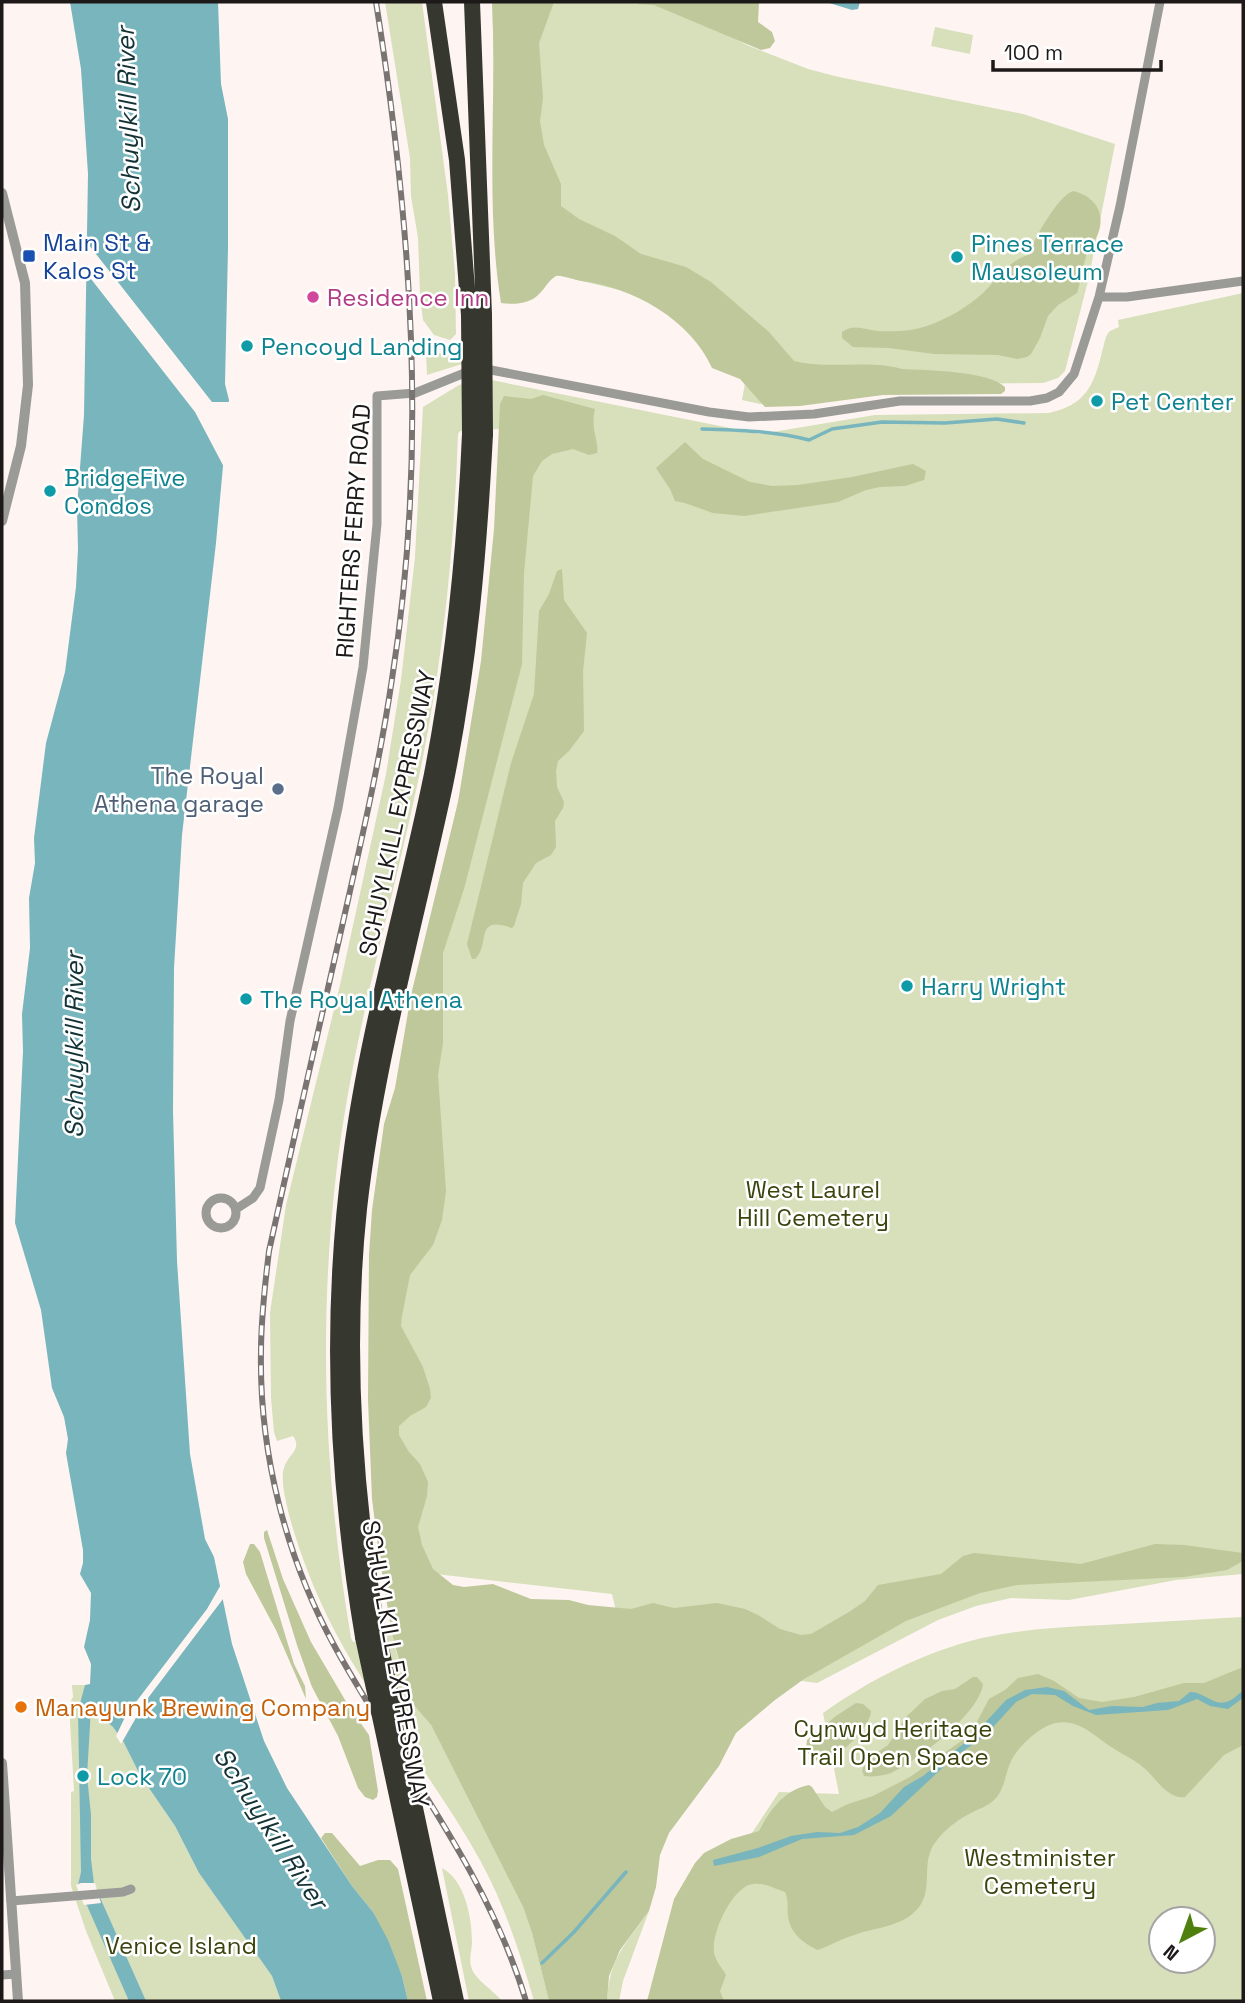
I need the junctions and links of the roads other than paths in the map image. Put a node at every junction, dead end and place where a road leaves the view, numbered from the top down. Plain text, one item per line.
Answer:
1 (434, 2) edge
2 (472, 2) edge
3 (1160, 2) edge
4 (2, 193) edge
5 (1243, 281) edge
6 (1099, 297) junction
7 (477, 315) junction
8 (2, 521) edge
9 (236, 1209) dead end
10 (370, 1635) junction
11 (2, 1763) edge
12 (3, 1796) edge
13 (131, 1889) dead end
14 (11, 1901) junction
15 (16, 1974) junction
16 (2, 1975) edge
17 (18, 2001) edge
18 (441, 2001) edge
19 (456, 2001) edge

1 - 7 highway, SCHUYLKILL EXPRESSWAY
2 - 7 highway, SCHUYLKILL EXPRESSWAY
3 - 6 street
4 - 8 street
5 - 6 street
6 - 9 street, RIGHTERS FERRY ROAD
7 - 10 highway, SCHUYLKILL EXPRESSWAY, bridge
10 - 18 highway, SCHUYLKILL EXPRESSWAY, bridge
10 - 19 highway, SCHUYLKILL EXPRESSWAY, bridge
11 - 12 street
12 - 14 street
13 - 14 street
14 - 15 street
15 - 16 street
15 - 17 street

